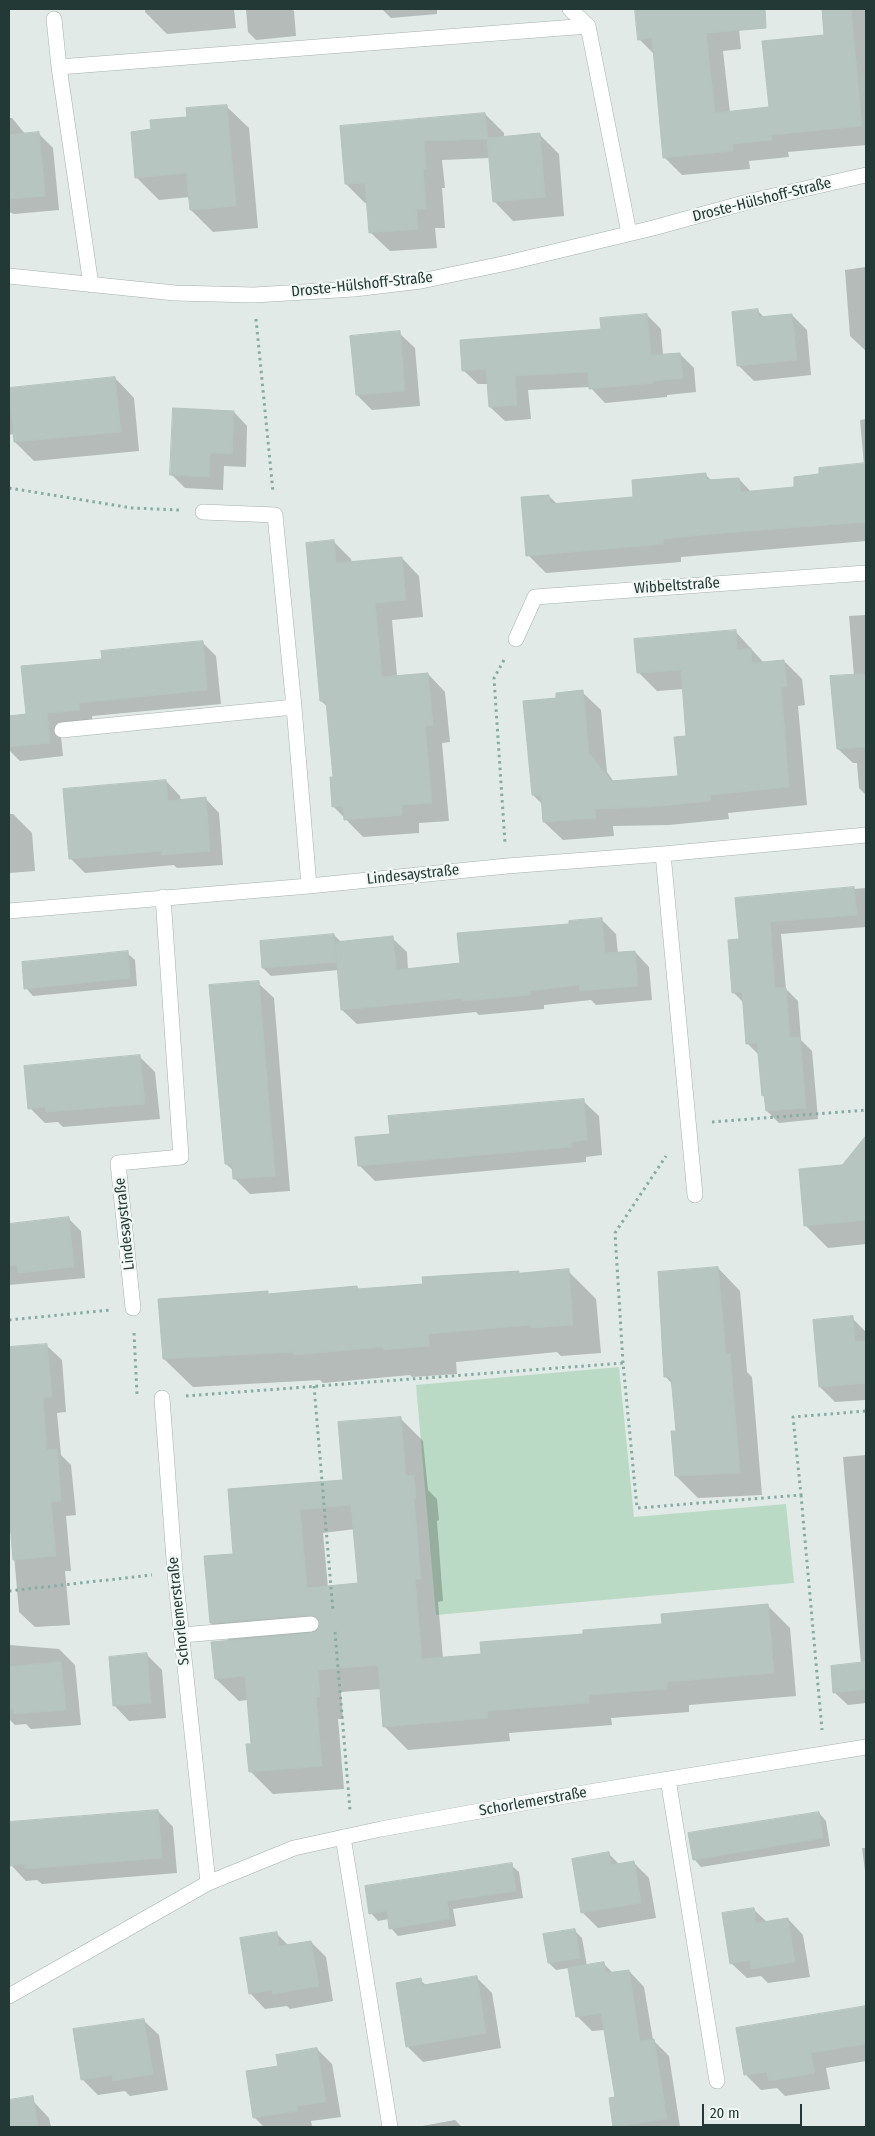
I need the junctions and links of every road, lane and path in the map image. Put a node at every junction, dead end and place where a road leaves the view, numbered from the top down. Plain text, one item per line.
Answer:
1 (570, 9) edge
2 (54, 19) dead end
3 (588, 26) junction
4 (59, 67) junction
5 (866, 175) edge
6 (629, 233) junction
7 (9, 276) edge
8 (92, 285) junction
9 (254, 296) junction
10 (9, 488) edge
11 (203, 512) joint
12 (275, 515) junction
13 (866, 573) edge
14 (516, 640) joint
15 (294, 707) junction
16 (62, 730) dead end
17 (866, 835) edge
18 (663, 854) junction
19 (507, 866) junction
20 (309, 886) junction
21 (163, 897) junction
22 (9, 911) edge
23 (695, 1195) dead end
24 (133, 1308) junction
25 (9, 1320) edge
26 (162, 1398) junction
27 (866, 1410) edge
28 (801, 1495) junction
29 (175, 1573) junction
30 (9, 1591) edge
31 (311, 1624) dead end
32 (182, 1635) junction
33 (866, 1748) edge
34 (824, 1753) junction
35 (668, 1779) junction
36 (343, 1837) junction
37 (208, 1884) junction
38 (9, 1996) edge
39 (717, 2081) dead end
40 (390, 2126) edge

1 - 3 street
2 - 4 street
3 - 4 street
3 - 6 street
4 - 8 street
5 - 6 street, Droste-Hülshoff-Straße
6 - 9 street, Droste-Hülshoff-Straße
7 - 8 street, Droste-Hülshoff-Straße
8 - 9 street, Droste-Hülshoff-Straße
9 - 12 path
10 - 11 path
11 - 12 street
12 - 15 street
13 - 14 street, Wibbeltstraße
14 - 19 path
15 - 16 street
15 - 20 street
17 - 18 street, Lindesaystraße
18 - 19 street, Lindesaystraße
18 - 23 street
19 - 20 street, Lindesaystraße
20 - 21 street, Lindesaystraße
21 - 22 street, Lindesaystraße
21 - 24 street, Lindesaystraße
24 - 25 path
24 - 26 path
26 - 28 path
26 - 29 street, Schorlemerstraße
27 - 28 path
28 - 34 path
29 - 30 path
29 - 32 street, Schorlemerstraße
31 - 32 street
32 - 37 street, Schorlemerstraße
33 - 34 street, Schorlemerstraße
34 - 35 street, Schorlemerstraße
35 - 36 street, Schorlemerstraße
35 - 39 street
36 - 37 street, Schorlemerstraße
36 - 40 street
37 - 38 street, Schorlemerstraße

